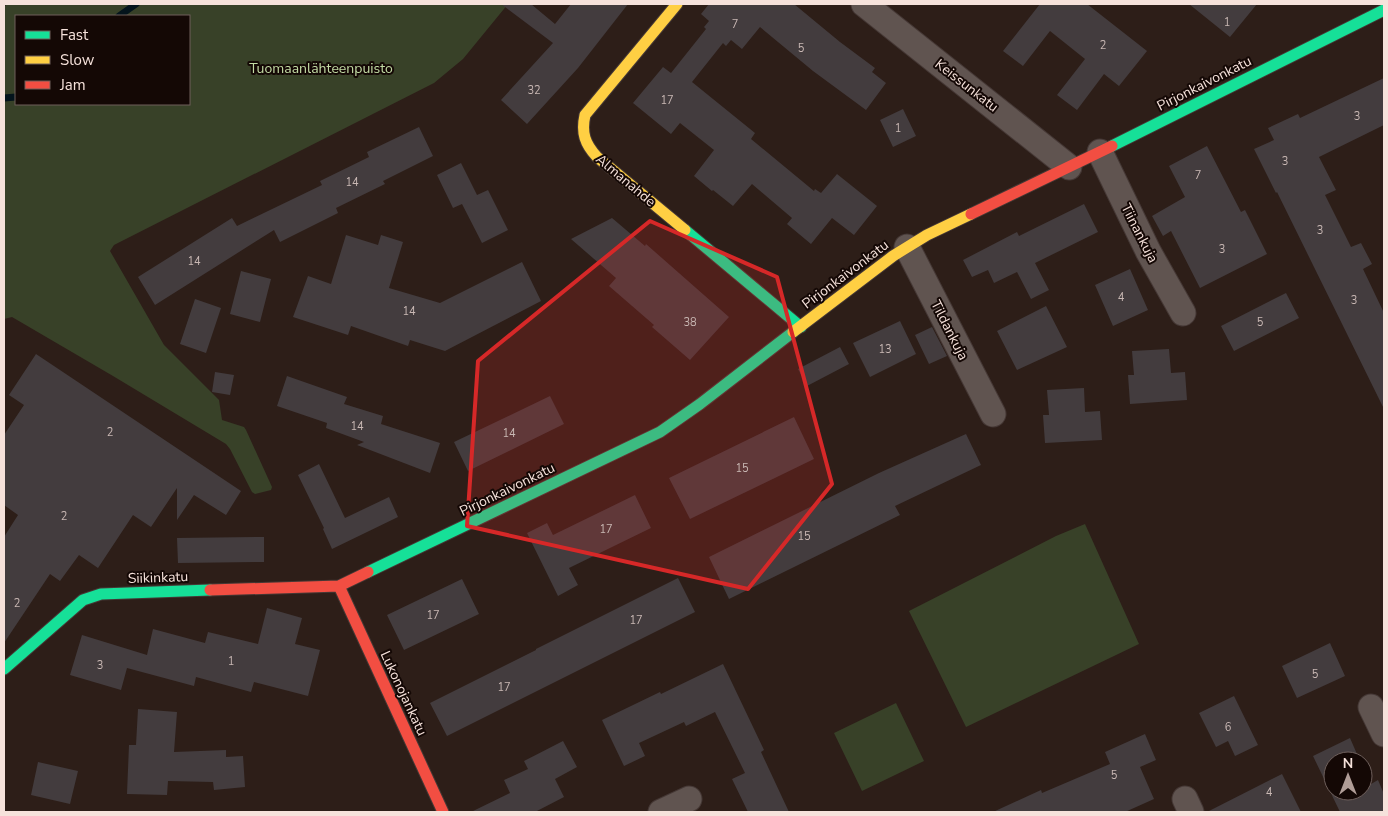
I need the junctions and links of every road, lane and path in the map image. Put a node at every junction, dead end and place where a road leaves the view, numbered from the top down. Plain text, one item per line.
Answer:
1 (677, 4) edge
2 (864, 4) edge
3 (1380, 8) edge
4 (1100, 152) junction
5 (1069, 167) junction
6 (907, 247) junction
7 (1183, 313) dead end
8 (801, 327) junction
9 (993, 414) dead end
10 (339, 586) junction
11 (4, 669) edge
12 (1370, 707) dead end
13 (1384, 734) edge
14 (689, 799) dead end
15 (443, 812) edge
16 (661, 812) edge

1 - 8 street, Almanahde
2 - 5 street, Keissunkatu
3 - 4 street, Pirjonkaivonkatu
4 - 5 street, Pirjonkaivonkatu
4 - 7 street, Tiinankuja
5 - 6 street, Pirjonkaivonkatu
6 - 8 street, Pirjonkaivonkatu
6 - 9 street, Tildankuja
8 - 10 street, Pirjonkaivonkatu
10 - 11 street, Siikinkatu
10 - 15 street, Lukonojankatu
12 - 13 street
14 - 16 street

